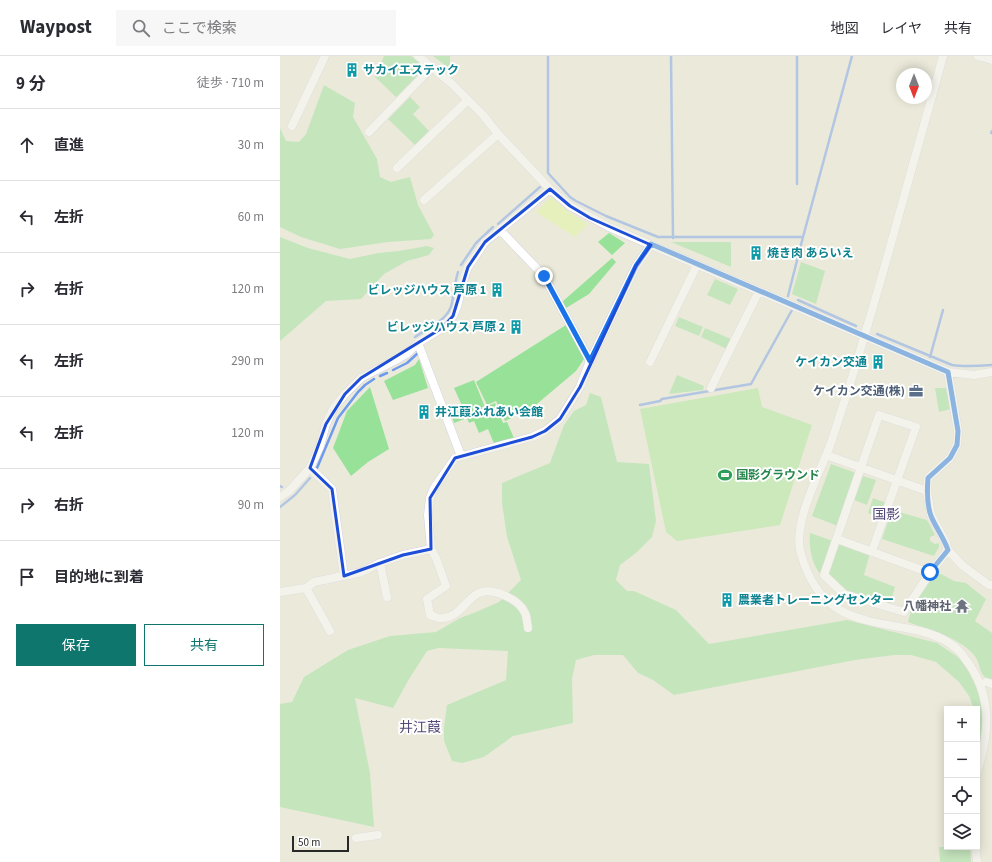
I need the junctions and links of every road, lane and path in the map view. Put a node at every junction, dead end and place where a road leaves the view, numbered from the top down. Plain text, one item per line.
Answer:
1 (325, 56) edge
2 (418, 56) edge
3 (943, 56) edge
4 (978, 56) edge
5 (992, 60) edge
6 (432, 67) junction
7 (468, 100) junction
8 (292, 126) dead end
9 (369, 132) dead end
10 (498, 134) junction
11 (397, 168) dead end
12 (550, 189) junction
13 (424, 200) dead end
14 (500, 230) junction
15 (651, 244) junction
16 (697, 266) junction
17 (759, 292) junction
18 (865, 337) junction
19 (418, 343) junction
20 (590, 361) junction
21 (650, 362) dead end
22 (948, 372) junction
23 (992, 372) edge
24 (712, 388) dead end
25 (826, 455) junction
26 (461, 456) junction
27 (310, 468) junction
28 (861, 469) junction
29 (896, 481) junction
30 (927, 491) junction
31 (280, 497) edge
32 (837, 539) junction
33 (432, 549) junction
34 (948, 550) junction
35 (872, 551) junction
36 (380, 563) junction
37 (930, 572) junction
38 (344, 576) junction
39 (992, 585) edge
40 (306, 588) junction
41 (280, 592) edge
42 (387, 597) dead end
43 (528, 628) dead end
44 (330, 631) dead end
45 (992, 737) edge
46 (984, 750) junction
47 (980, 763) edge
48 (378, 835) dead end
49 (356, 838) dead end
50 (975, 850) edge
51 (977, 862) edge

1 - 8 street
2 - 6 street
3 - 18 street
4 - 5 street
6 - 7 street
6 - 9 street
7 - 10 street
7 - 11 street
10 - 12 street
10 - 13 street
12 - 14 street
12 - 15 street
14 - 19 street
14 - 20 street
15 - 16 street
15 - 20 street
16 - 17 street
16 - 21 street
17 - 18 street
17 - 24 street
18 - 22 street
18 - 25 street
19 - 26 street
19 - 27 street
20 - 26 street
22 - 23 street
22 - 30 street
25 - 28 street
25 - 46 street
26 - 33 street
27 - 31 street
27 - 38 street
28 - 29 street
28 - 29 street
28 - 32 street
29 - 30 street
29 - 35 street
30 - 34 street
32 - 35 street
32 - 37 street
33 - 36 street
33 - 43 street
34 - 37 street
34 - 39 street
35 - 37 street
36 - 38 street
36 - 42 street
38 - 40 street
40 - 41 street
40 - 44 street
45 - 46 street
46 - 47 street
48 - 49 street
50 - 51 street

